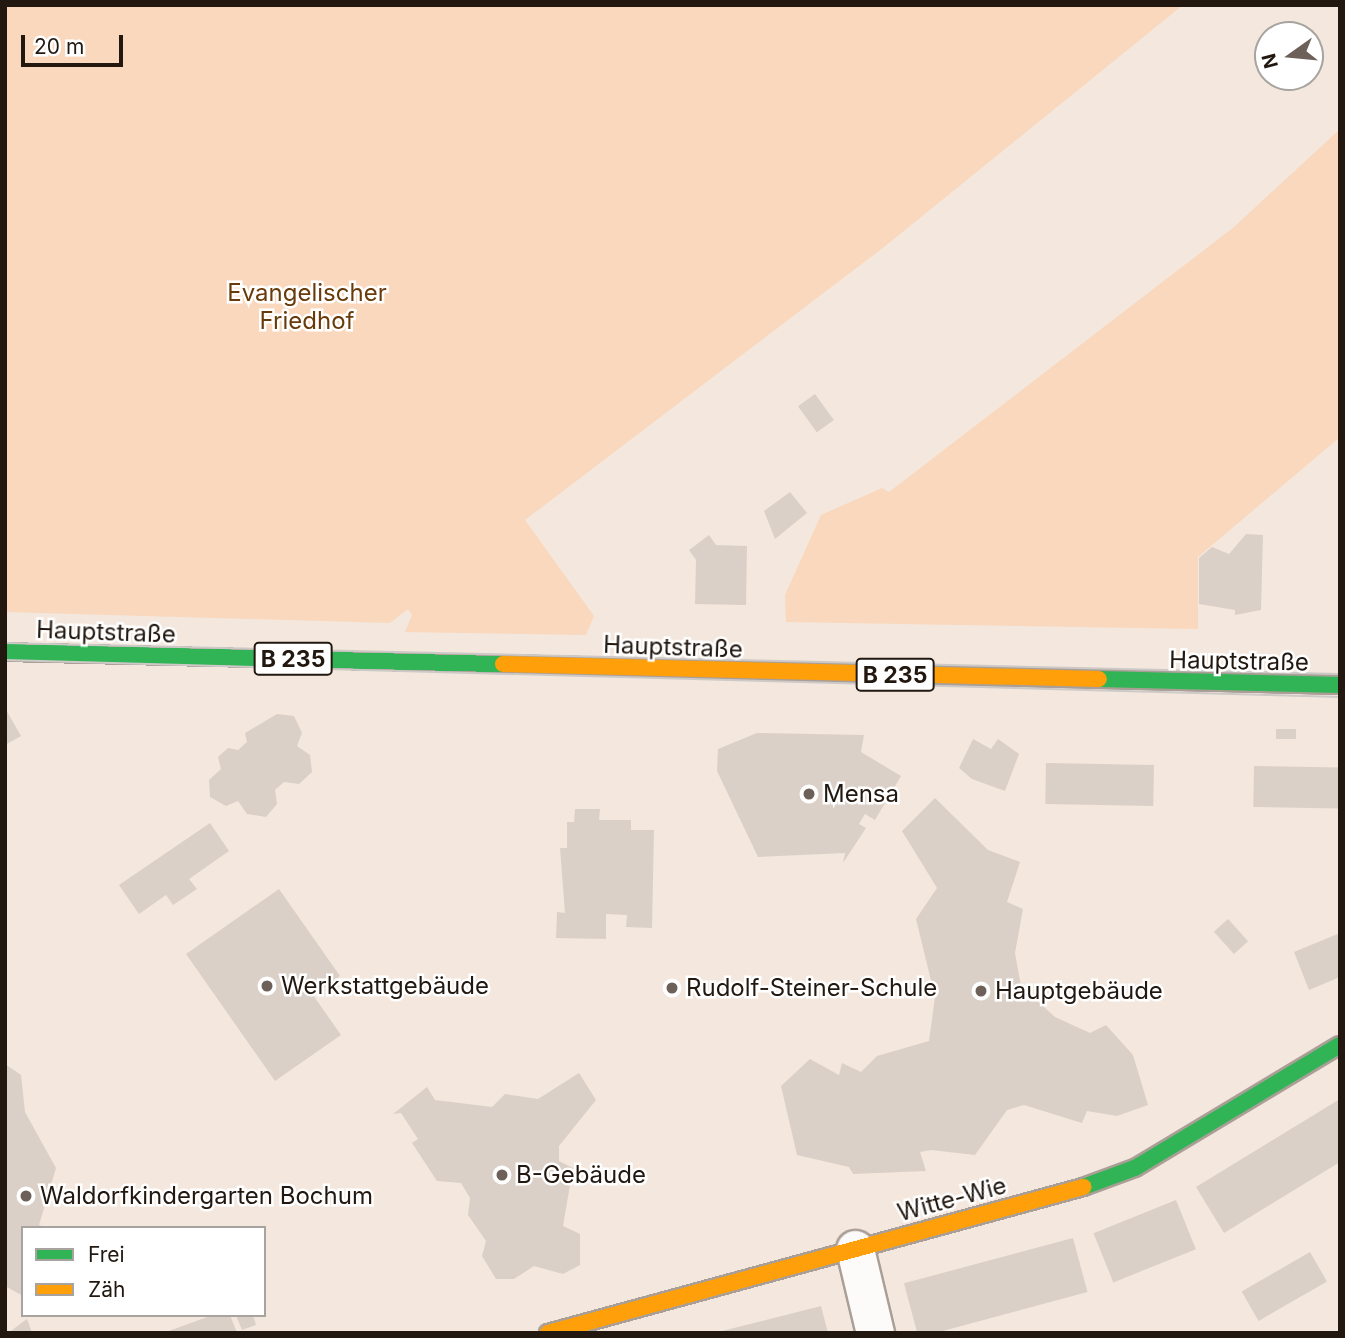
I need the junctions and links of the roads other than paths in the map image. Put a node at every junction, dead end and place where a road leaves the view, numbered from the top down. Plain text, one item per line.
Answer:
1 (5, 652) edge
2 (1340, 685) edge
3 (1340, 1045) edge
4 (855, 1249) junction
5 (548, 1333) edge
6 (875, 1333) edge

1 - 2 main road, Hauptstraße / B 235
3 - 4 main road, Witte-Wie
4 - 5 main road, Witte-Wie
4 - 6 street

